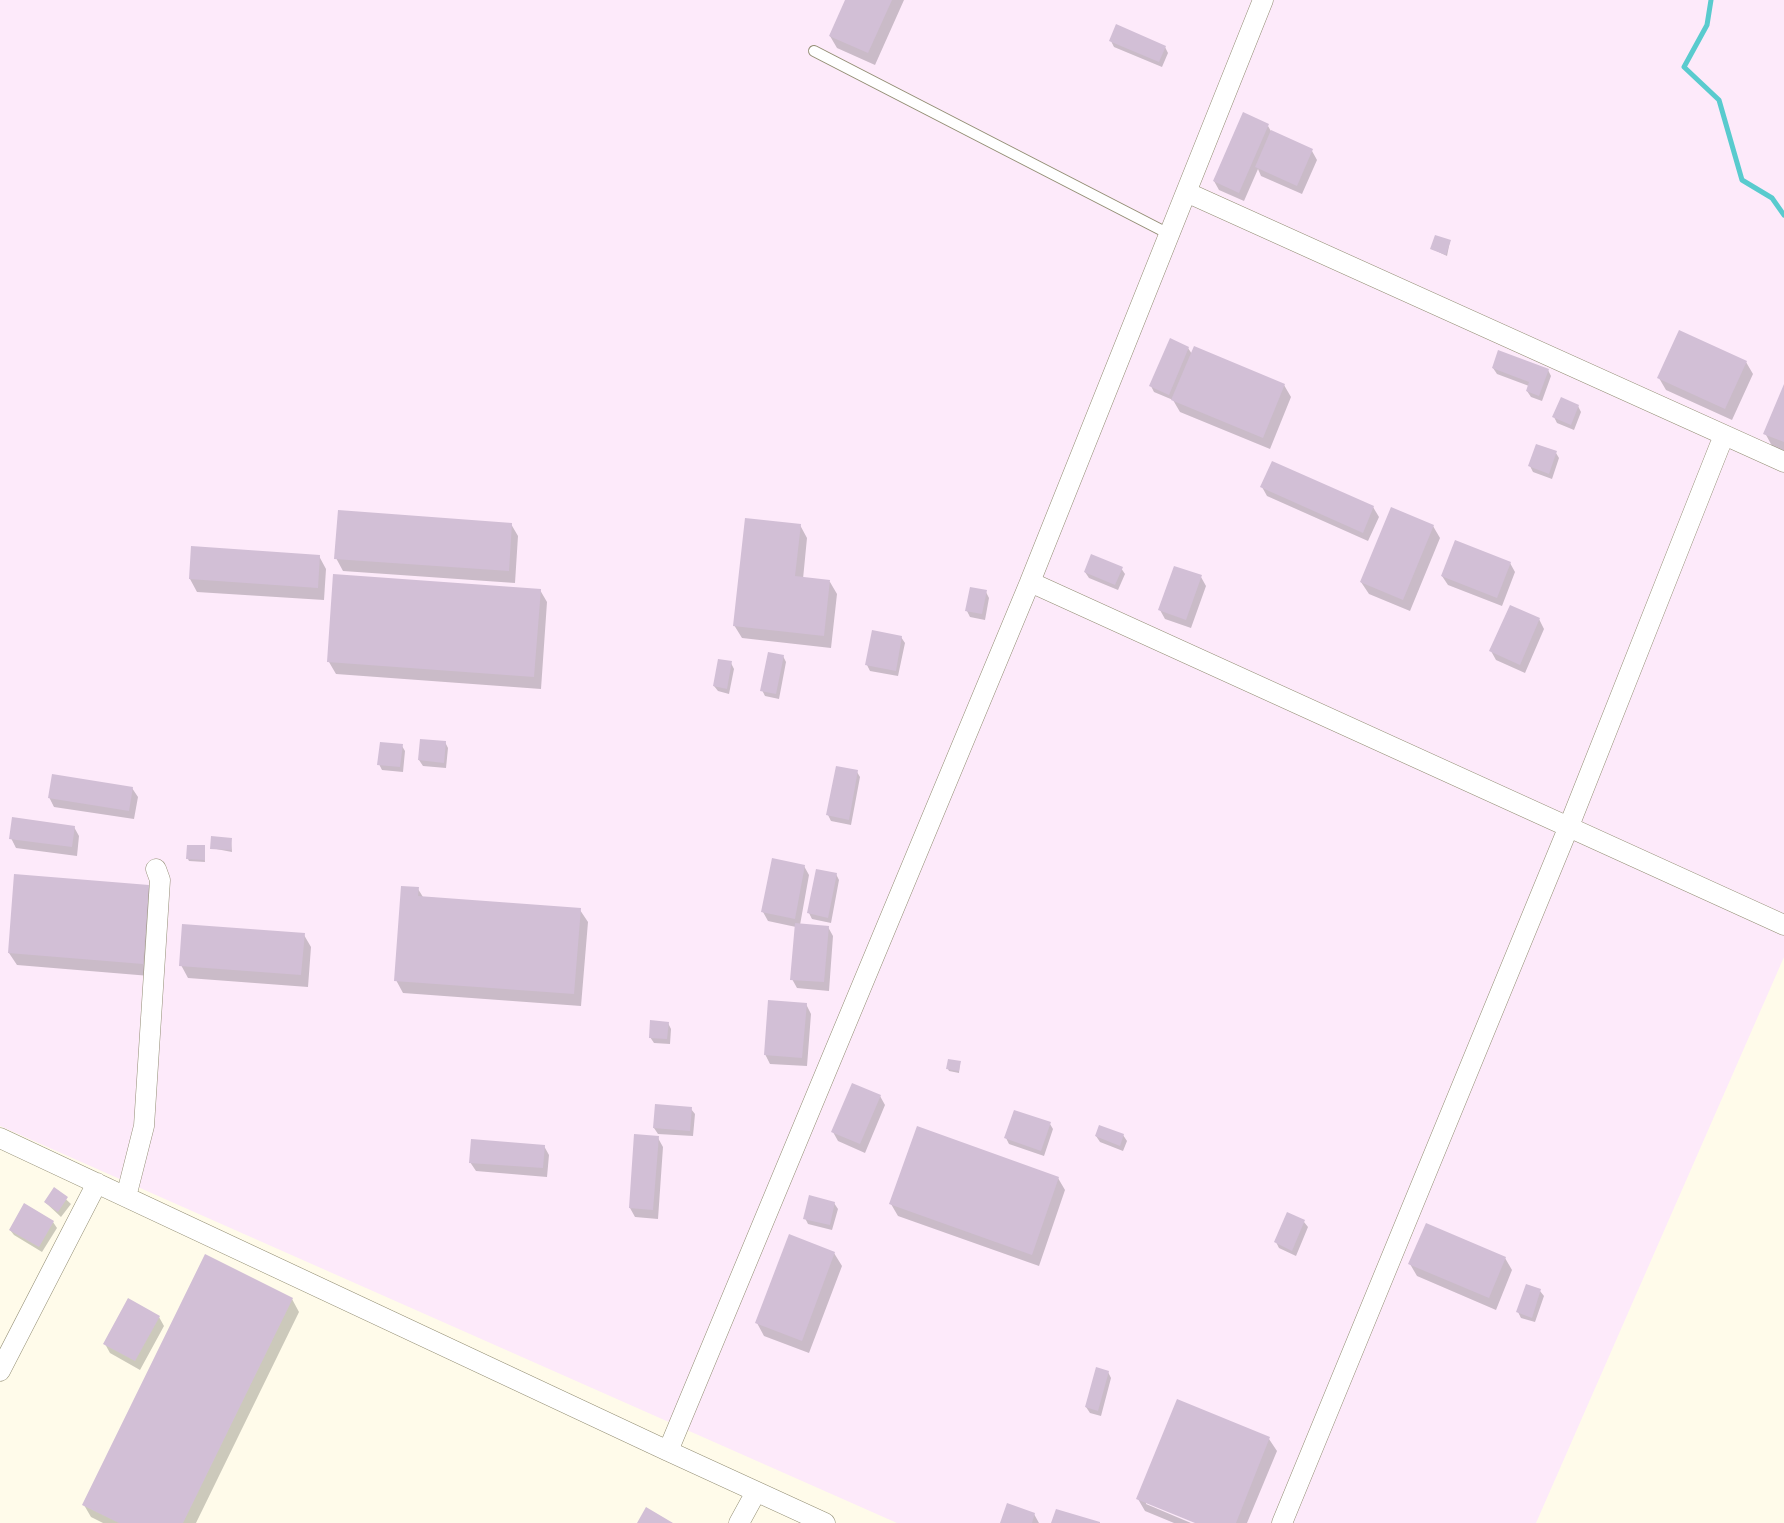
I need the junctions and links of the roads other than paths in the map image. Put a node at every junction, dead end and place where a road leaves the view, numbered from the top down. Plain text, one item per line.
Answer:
1 (1263, 0) edge
2 (814, 51) dead end
3 (1186, 192) junction
4 (1169, 234) junction
5 (1724, 435) junction
6 (1784, 462) edge
7 (1030, 582) junction
8 (1569, 826) junction
9 (156, 869) dead end
10 (1784, 925) edge
11 (0, 1138) edge
12 (97, 1184) junction
13 (126, 1197) junction
14 (0, 1371) edge
15 (668, 1451) junction
16 (756, 1492) junction
17 (739, 1523) edge
18 (825, 1523) edge
19 (1282, 1523) edge

1 - 3 street
2 - 4 lane
3 - 4 street
3 - 5 street
4 - 7 street
5 - 6 street
5 - 8 street
7 - 8 street
7 - 15 street
8 - 10 street
8 - 19 street
9 - 13 street
11 - 12 street
12 - 13 street
12 - 14 street
13 - 15 street
15 - 16 street
16 - 17 street
16 - 18 street

